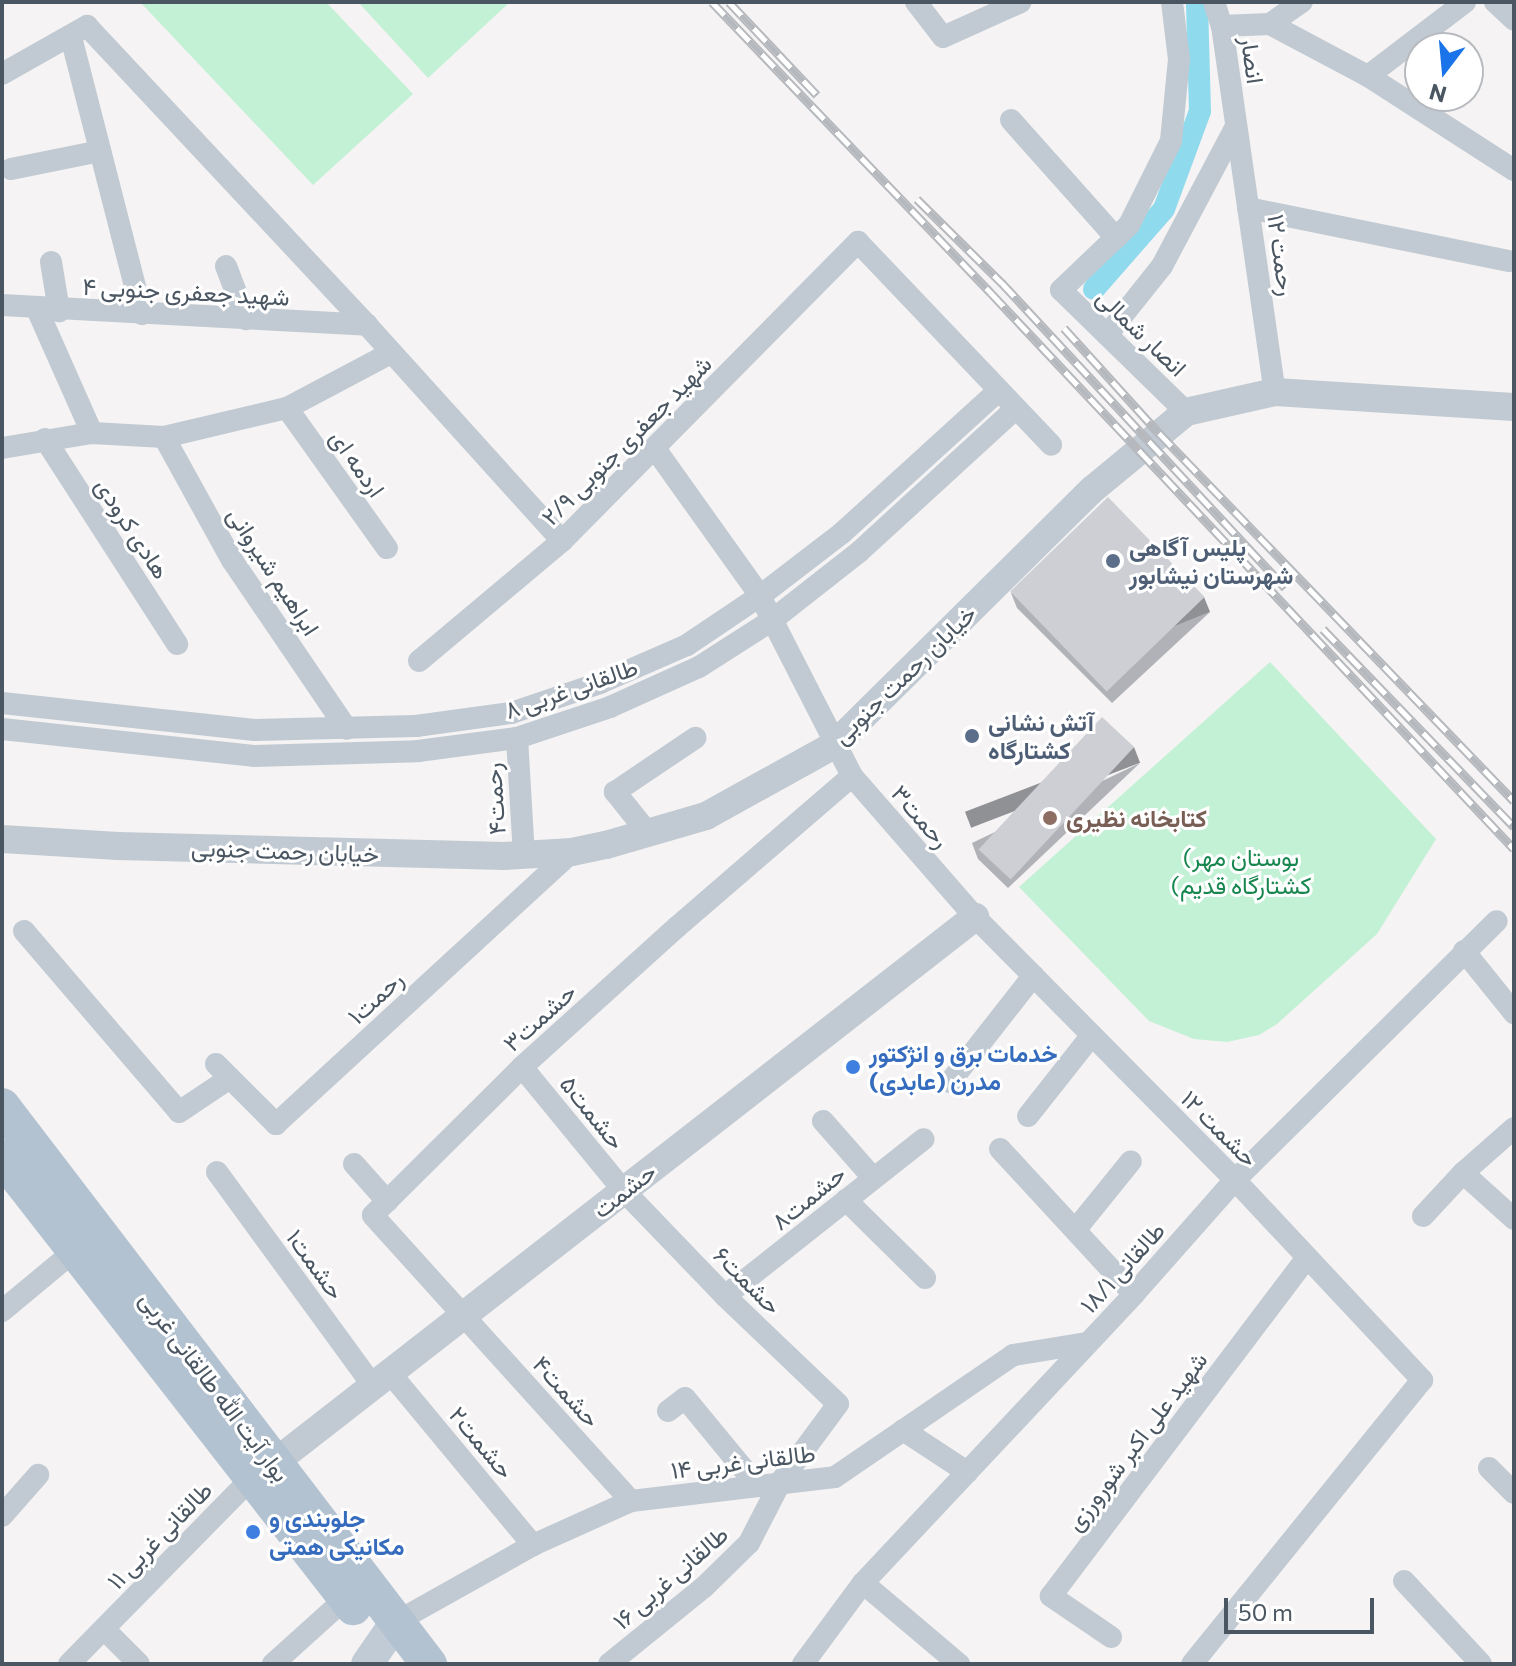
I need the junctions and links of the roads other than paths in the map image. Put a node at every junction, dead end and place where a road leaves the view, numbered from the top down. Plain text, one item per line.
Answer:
1 (916, 2) edge
2 (1021, 2) edge
3 (1172, 2) edge
4 (1214, 2) edge
5 (1302, 2) edge
6 (1465, 2) edge
7 (1495, 2) edge
8 (1514, 20) edge
9 (1270, 24) junction
10 (1222, 26) junction
11 (79, 31) junction
12 (2, 74) edge
13 (1368, 76) junction
14 (1011, 120) dead end
15 (1236, 126) junction
16 (100, 151) junction
17 (11, 169) dead end
18 (1514, 170) edge
19 (1248, 208) junction
20 (1116, 238) junction
21 (1509, 261) dead end
22 (51, 262) dead end
23 (226, 266) dead end
24 (2, 305) edge
25 (48, 310) junction
26 (142, 314) junction
27 (246, 319) junction
28 (367, 325) junction
29 (1107, 335) junction
30 (391, 353) junction
31 (998, 391) junction
32 (1275, 392) junction
33 (1514, 407) edge
34 (287, 408) junction
35 (1015, 409) junction
36 (1186, 412) junction
37 (92, 433) junction
38 (164, 437) junction
39 (45, 439) junction
40 (1051, 445) dead end
41 (2, 448) edge
42 (656, 450) junction
43 (562, 541) junction
44 (387, 548) dead end
45 (760, 596) junction
46 (771, 621) junction
47 (177, 644) dead end
48 (419, 661) dead end
49 (557, 697) junction
50 (2, 703) edge
51 (567, 721) junction
52 (2, 729) edge
53 (347, 729) junction
54 (517, 738) junction
55 (695, 738) dead end
56 (834, 745) junction
57 (852, 776) junction
58 (648, 833) junction
59 (2, 839) edge
60 (572, 852) junction
61 (524, 856) junction
62 (975, 917) junction
63 (1497, 921) dead end
64 (24, 931) dead end
65 (1464, 951) junction
66 (1033, 976) junction
67 (1514, 1013) edge
68 (1092, 1035) junction
69 (522, 1067) junction
70 (950, 1082) dead end
71 (2, 1106) edge
72 (1028, 1116) dead end
73 (823, 1121) dead end
74 (1514, 1128) edge
75 (924, 1139) dead end
76 (1000, 1149) dead end
77 (2, 1157) edge
78 (1131, 1161) dead end
79 (354, 1164) dead end
80 (217, 1172) dead end
81 (1463, 1173) junction
82 (873, 1178) junction
83 (1235, 1180) junction
84 (624, 1191) junction
85 (846, 1200) junction
86 (387, 1201) junction
87 (1423, 1216) dead end
88 (1514, 1219) edge
89 (1076, 1229) junction
90 (84, 1241) junction
91 (1307, 1258) junction
92 (925, 1278) dead end
93 (1134, 1294) junction
94 (725, 1296) junction
95 (2, 1311) edge
96 (464, 1315) junction
97 (1088, 1343) junction
98 (382, 1379) junction
99 (838, 1404) joint
100 (668, 1411) dead end
101 (903, 1430) junction
102 (1489, 1468) dead end
103 (262, 1471) junction
104 (967, 1472) junction
105 (38, 1475) dead end
106 (781, 1481) junction
107 (756, 1484) junction
108 (1514, 1493) edge
109 (631, 1501) junction
110 (2, 1516) edge
111 (533, 1545) junction
112 (1404, 1581) dead end
113 (863, 1583) junction
114 (346, 1598) junction
115 (104, 1629) junction
116 (1111, 1637) dead end
117 (385, 1648) edge
118 (69, 1664) edge
119 (139, 1664) edge
120 (273, 1664) edge
121 (429, 1664) edge
122 (609, 1664) edge
123 (803, 1664) edge
124 (959, 1664) edge
125 (1192, 1664) edge
126 (1481, 1664) edge

1 - 2 street
3 - 20 street
4 - 10 street, انصار
5 - 9 street
6 - 13 street
7 - 8 street
9 - 10 street
9 - 13 street
10 - 15 street, انصار
11 - 12 street
11 - 16 street
11 - 28 street
13 - 18 street
14 - 20 street
15 - 19 street, رحمت ۱۲
15 - 29 street
16 - 17 street
16 - 26 street
19 - 21 street
19 - 32 street, رحمت ۱۲
20 - 29 street, انصار شمالی
22 - 25 street
23 - 27 street
24 - 25 street, شهید جعفری جنوبی ۴
25 - 26 street, شهید جعفری جنوبی ۴
25 - 37 street
26 - 27 street, شهید جعفری جنوبی ۴
27 - 28 street, شهید جعفری جنوبی ۴
28 - 30 street
29 - 36 street, انصار شمالی
30 - 34 street
30 - 43 street
31 - 35 street
31 - 42 street, شهید جعفری جنوبی ۲/۹
31 - 45 street, طالقانی غربی ۸
32 - 33 street, خیابان رحمت جنوبی
32 - 36 street, خیابان رحمت جنوبی
34 - 38 street
34 - 44 street, اردمه ای
35 - 40 street
35 - 46 street, طالقانی غربی ۸
36 - 56 street, خیابان رحمت جنوبی
37 - 38 street
37 - 39 street
38 - 53 street, ابراهیم شیروانی
39 - 41 street
39 - 47 street, هادی کرودی
42 - 43 street, شهید جعفری جنوبی ۲/۹
42 - 45 street, رحمت۳
43 - 48 street, شهید جعفری جنوبی ۲/۹
45 - 46 street, رحمت۳
45 - 49 street, طالقانی غربی ۸
46 - 51 street, طالقانی غربی ۸
46 - 56 street, رحمت۳
49 - 51 street
49 - 53 street, طالقانی غربی ۸
50 - 53 street, طالقانی غربی ۸
51 - 54 street, طالقانی غربی ۸
52 - 54 street, طالقانی غربی ۸
54 - 61 street, رحمت۴
55 - 58 street
56 - 57 street, رحمت۳
56 - 58 street, خیابان رحمت جنوبی
57 - 62 street, رحمت۳
57 - 69 street, حشمت۳
58 - 60 street, خیابان رحمت جنوبی
59 - 61 street, خیابان رحمت جنوبی
60 - 61 street, خیابان رحمت جنوبی
60 - 64 street, رحمت۱
62 - 66 street, حشمت ۱۲
62 - 84 street, حشمت
63 - 65 street, طالقانی ۱۸/۱
65 - 67 street
65 - 83 street, طالقانی ۱۸/۱
66 - 68 street, حشمت ۱۲
66 - 70 street
68 - 72 street
68 - 83 street, حشمت ۱۲
69 - 84 street, حشمت۵
69 - 86 street, حشمت۳
71 - 90 main road, بوار آیت الله طالقانی غربی
73 - 82 street
74 - 81 street
75 - 82 street, حشمت۸
76 - 89 street
77 - 90 main road, بوار آیت الله طالقانی غربی
78 - 89 street
79 - 86 street
80 - 98 street, حشمت۱
81 - 87 street
81 - 88 street
82 - 85 street, حشمت۸
83 - 91 street, حشمت ۱۲
83 - 93 street, طالقانی ۱۸/۱
84 - 94 street, حشمت۶
84 - 96 street, حشمت
85 - 92 street
85 - 94 street, حشمت۸
86 - 96 street
89 - 93 street
90 - 95 street
90 - 103 main road, بوار آیت الله طالقانی غربی
91 - 116 street, شهید علی اکبر شورورزی
91 - 125 street, حشمت ۱۲
93 - 97 street, طالقانی ۱۸/۱
94 - 99 street, حشمت۶
96 - 98 street, حشمت
96 - 109 street, حشمت۴
97 - 101 street, طالقانی غربی ۱۴
97 - 104 street, طالقانی ۱۸/۱
98 - 103 street, حشمت
98 - 111 street, حشمت۲
99 - 106 street, طالقانی غربی ۱۶
100 - 107 street
101 - 104 street
101 - 106 street, طالقانی غربی ۱۴
102 - 108 street
103 - 114 main road, بوار آیت الله طالقانی غربی
103 - 115 street, طالقانی غربی ۱۱
103 - 117 main road, بوار آیت الله طالقانی غربی
104 - 113 street, طالقانی ۱۸/۱
105 - 110 street
106 - 107 street, طالقانی غربی ۱۴
106 - 122 street, طالقانی غربی ۱۶
107 - 109 street, طالقانی غربی ۱۴
109 - 111 street, طالقانی غربی ۱۴
111 - 117 street, طالقانی غربی ۱۴
112 - 126 street
113 - 123 street, طالقانی ۱۸/۱
113 - 124 street
114 - 117 main road, بوار آیت الله طالقانی غربی
114 - 120 street
115 - 118 street, طالقانی غربی ۱۱
115 - 119 street
117 - 121 main road, بوار آیت الله طالقانی غربی

